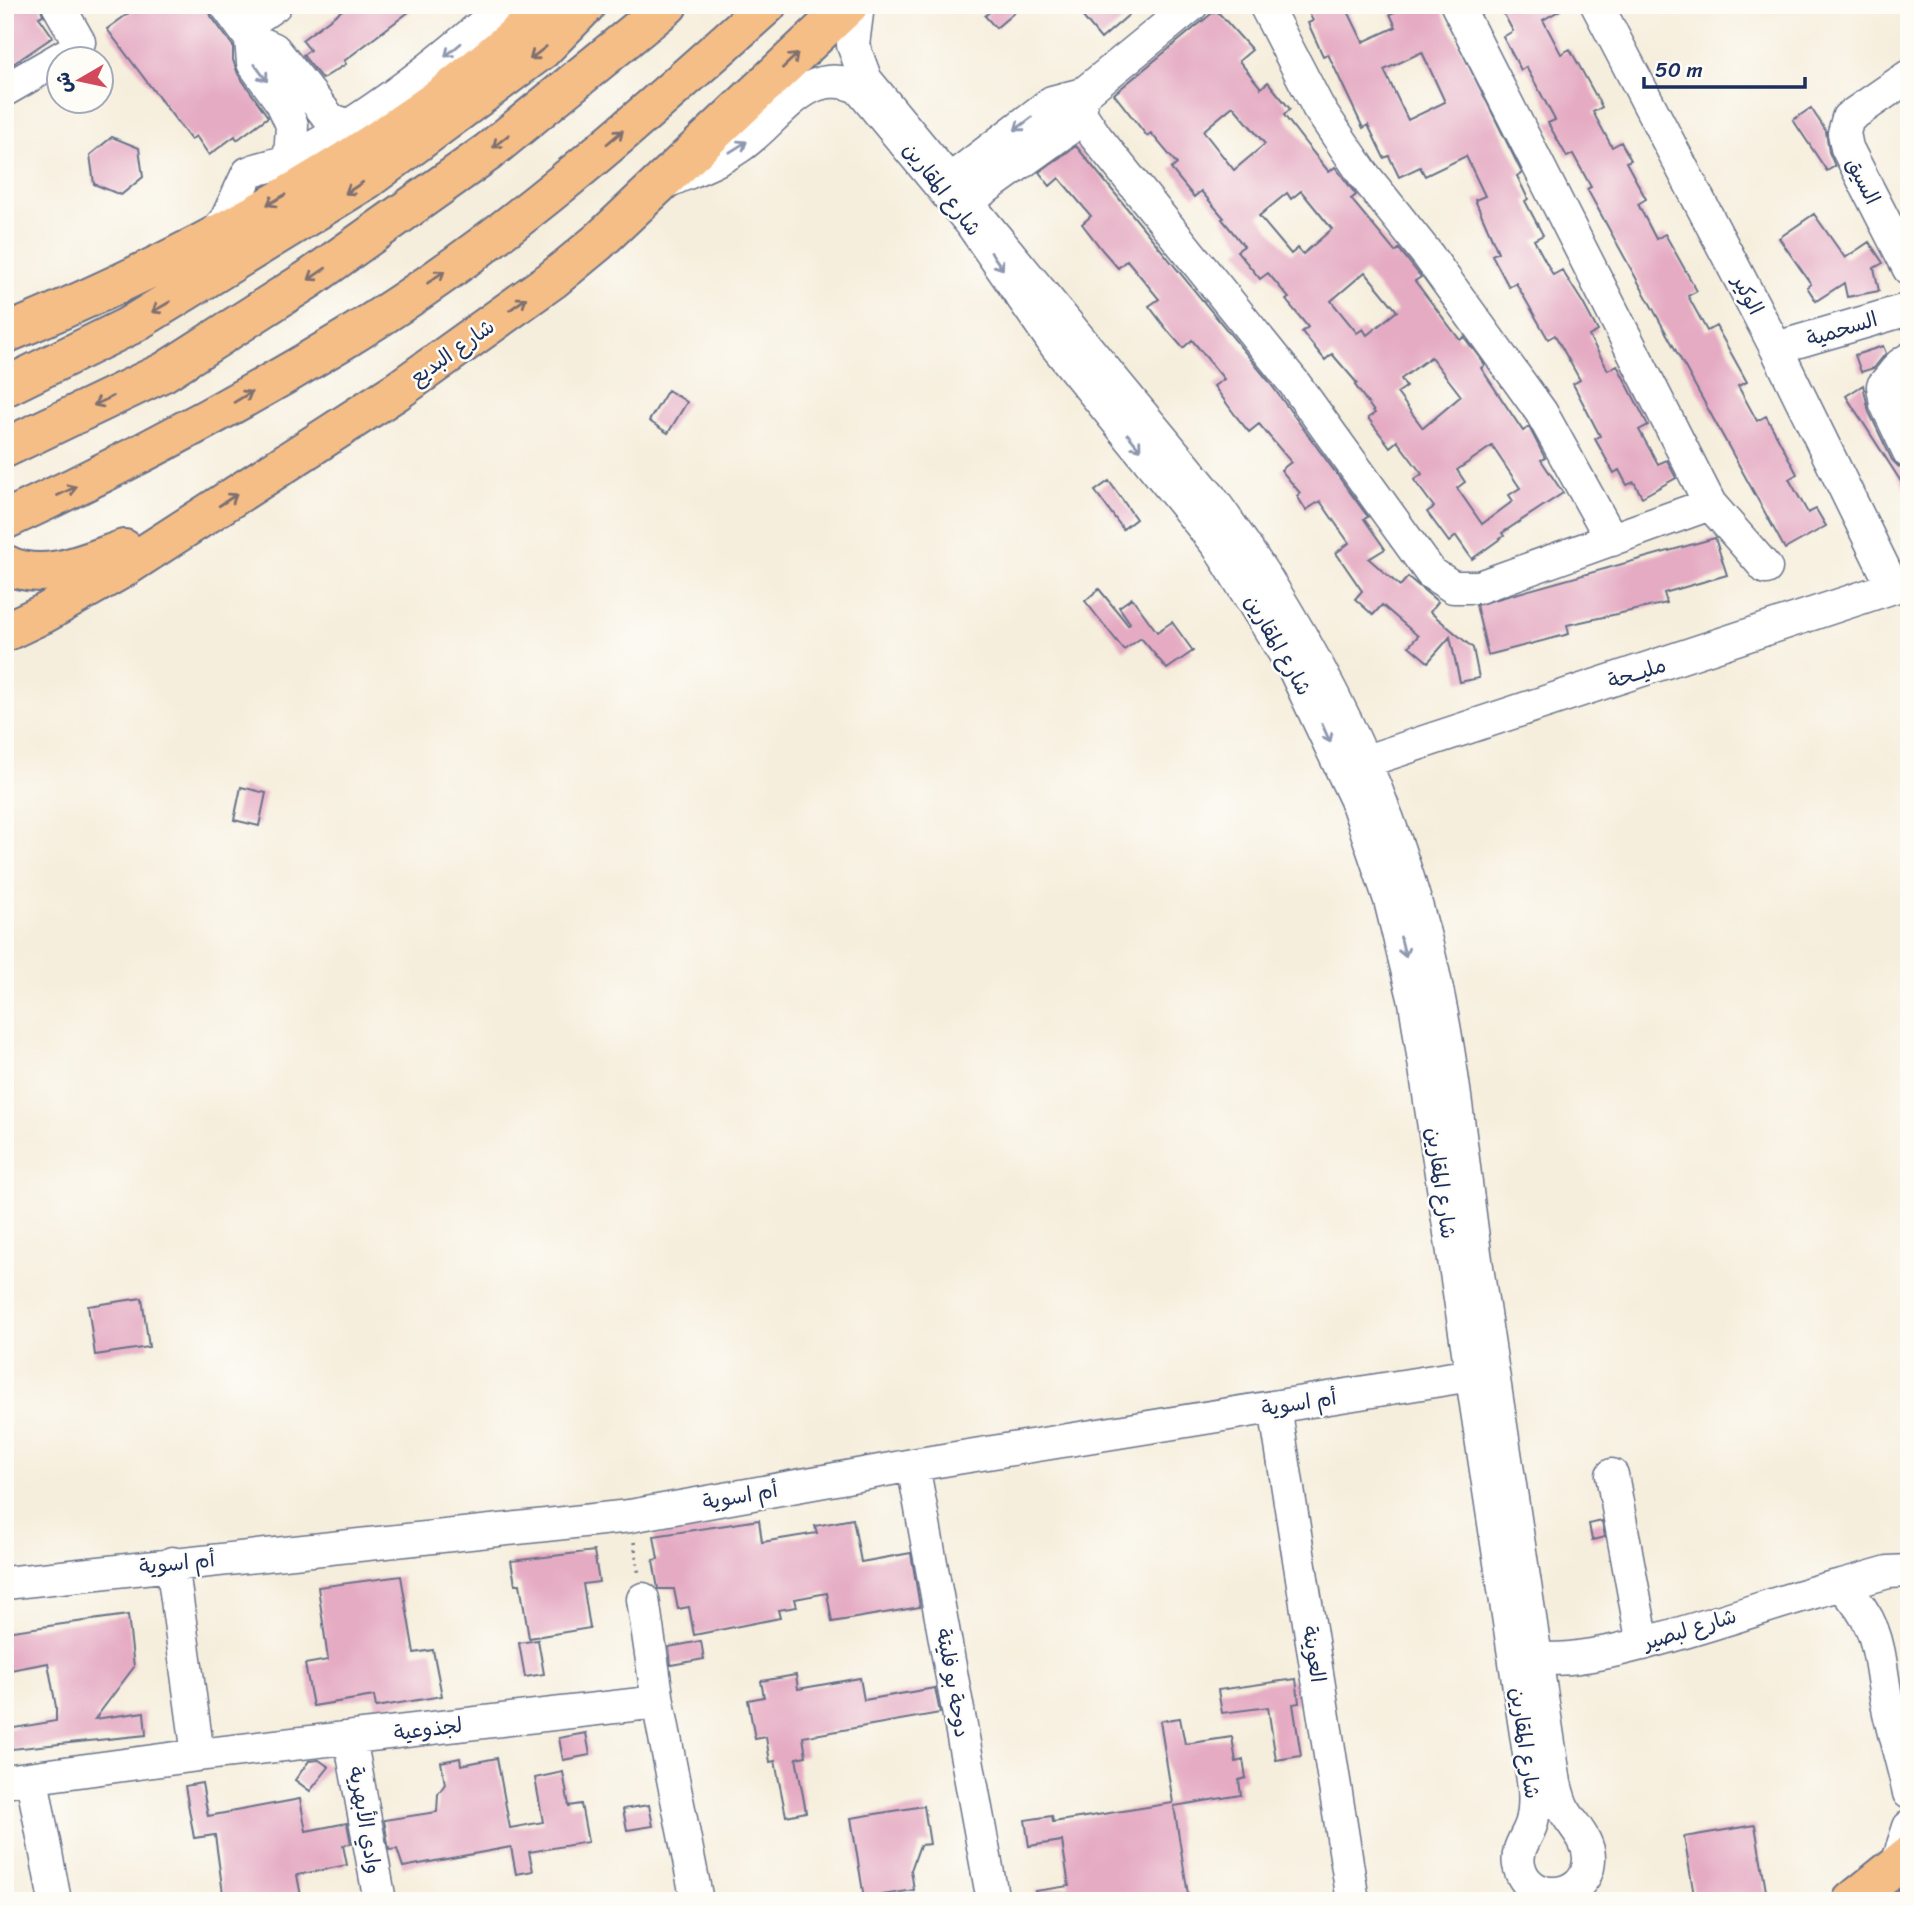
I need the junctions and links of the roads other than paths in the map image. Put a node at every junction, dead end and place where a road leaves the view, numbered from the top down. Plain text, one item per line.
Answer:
1 (58, 5) edge
2 (275, 5) edge
3 (505, 5) edge
4 (551, 5) edge
5 (586, 5) edge
6 (668, 5) edge
7 (767, 5) edge
8 (849, 5) edge
9 (858, 5) edge
10 (1192, 5) edge
11 (1265, 5) edge
12 (1457, 5) edge
13 (1597, 5) edge
14 (240, 24) edge
15 (1909, 76) edge
16 (5, 90) edge
17 (1082, 104) junction
18 (349, 126) junction
19 (290, 160) junction
20 (654, 188) junction
21 (954, 194) junction
22 (210, 238) junction
23 (1909, 269) edge
24 (1909, 309) edge
25 (59, 312) junction
26 (5, 326) edge
27 (5, 334) edge
28 (1776, 348) junction
29 (1909, 359) edge
30 (19, 380) edge
31 (5, 404) edge
32 (5, 448) edge
33 (1909, 452) edge
34 (1710, 504) junction
35 (5, 520) edge
36 (184, 528) junction
37 (1612, 540) junction
38 (5, 564) edge
39 (1766, 568) dead end
40 (122, 569) junction
41 (1901, 585) edge
42 (5, 597) edge
43 (45, 613) junction
44 (5, 632) edge
45 (5, 649) edge
46 (1354, 766) junction
47 (1481, 1374) junction
48 (1275, 1407) junction
49 (913, 1465) junction
50 (1612, 1475) dead end
51 (172, 1563) junction
52 (1909, 1571) edge
53 (5, 1583) edge
54 (1842, 1585) junction
55 (643, 1599) road end
56 (1643, 1644) junction
57 (1524, 1651) junction
58 (658, 1702) junction
59 (350, 1738) junction
60 (198, 1755) junction
61 (1906, 1765) edge
62 (18, 1780) edge
63 (1909, 1793) edge
64 (1909, 1827) edge
65 (1903, 1859) edge
66 (55, 1901) edge
67 (380, 1901) edge
68 (697, 1901) edge
69 (993, 1901) edge
70 (1353, 1901) edge
71 (1852, 1901) edge

1 - 16 street
2 - 14 street
3 -> 18 street
4 -> 22 main road
5 -> 30 main road
6 -> 32 main road
35 -> 7 main road
20 -> 8 main road, شارع البديع
9 - 21 street, شارع المقارين
10 - 17 street
11 - 37 street
12 - 34 street
13 - 28 street, الوكير
14 - 18 street
14 -> 19 street
15 - 23 street, السيق
17 - 21 street
17 - 37 street
18 - 19 street
19 - 22 street
20 -> 21 street, شارع المقارين
36 -> 20 main road, شارع البديع
21 - 46 street, شارع المقارين
22 - 25 main road
24 - 28 street, السحمية
25 - 26 main road
25 - 27 main road
28 - 41 street, الوكير
29 - 33 street
30 - 31 main road
34 - 37 street
34 - 39 street
36 - 38 main road
36 - 40 main road, شارع البديع
40 - 42 main road
40 - 43 main road, شارع البديع
41 - 46 street, مليــحة
43 - 44 main road, شارع البديع
43 - 45 main road
46 - 47 street, شارع المقارين
47 - 48 street, أم اسوية
47 - 57 street, شارع المقارين
48 - 49 street, أم اسوية
48 - 70 street, العوينة
49 - 51 street, أم اسوية
49 - 69 street, دوحة بو فليتة
50 - 56 street
51 - 53 street, أم اسوية
51 - 60 street
52 - 54 street, شارع لبصير
54 - 56 street, شارع لبصير
54 - 61 street
55 - 58 street
56 - 57 street, شارع لبصير
57 - 57 street, شارع المقارين
58 - 59 street, لجذوعية
58 - 68 street
59 - 60 street, لجذوعية
59 - 67 street, وادي الأبهرية
60 - 62 street, لجذوعية
61 - 63 street
62 - 66 street, لجذوعية
64 - 65 street
65 - 71 main road

